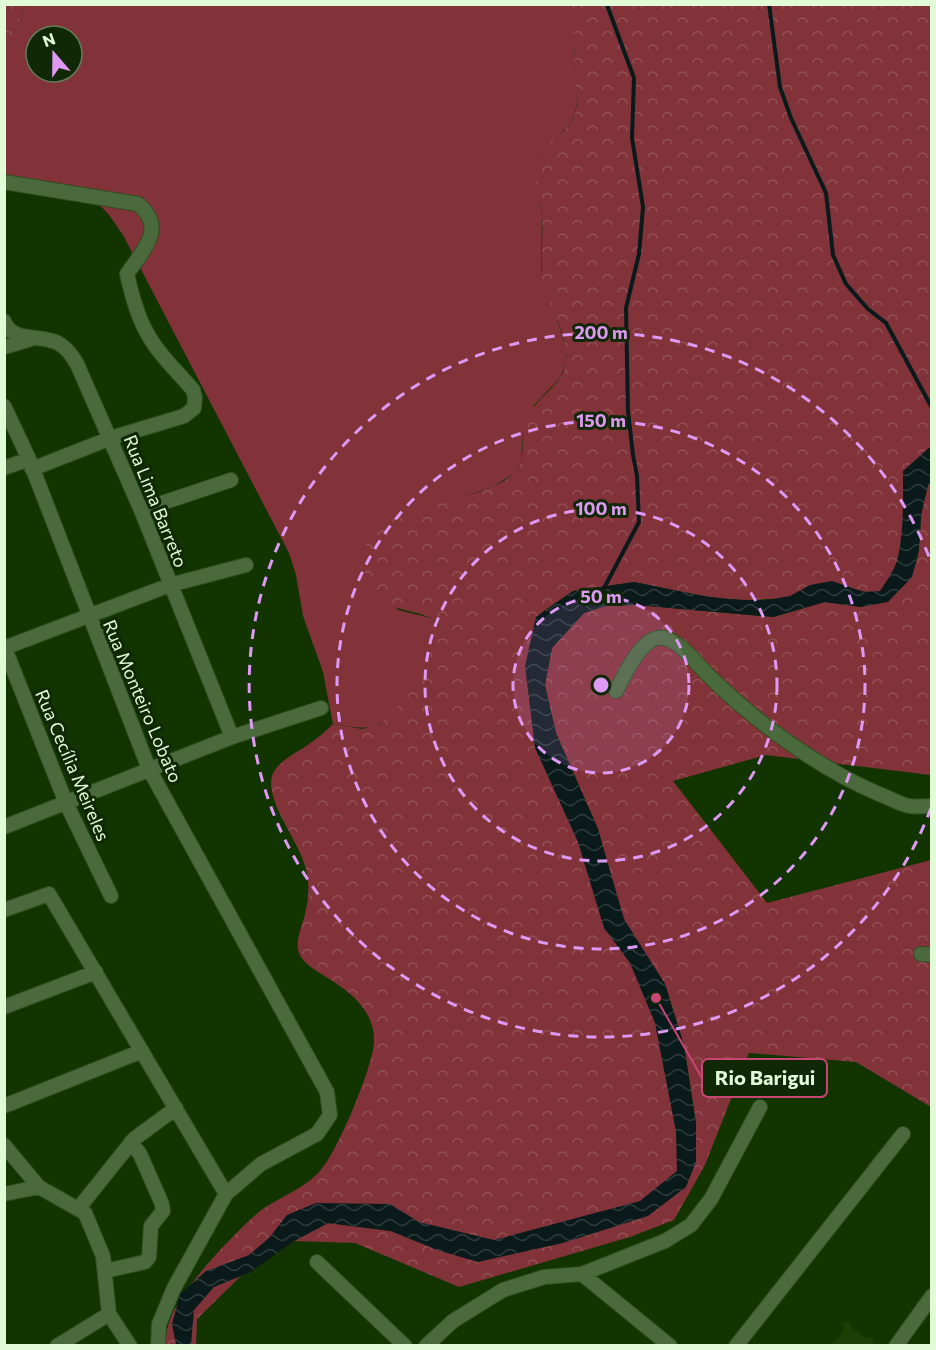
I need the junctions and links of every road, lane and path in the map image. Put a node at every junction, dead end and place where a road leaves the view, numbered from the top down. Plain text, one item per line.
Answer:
1 (4, 182) edge
2 (4, 321) edge
3 (34, 338) junction
4 (4, 347) edge
5 (4, 406) edge
6 (111, 438) junction
7 (30, 464) junction
8 (4, 468) edge
9 (231, 480) dead end
10 (141, 510) junction
11 (246, 565) dead end
12 (170, 585) junction
13 (88, 616) junction
14 (5, 647) edge
15 (616, 691) dead end
16 (321, 708) dead end
17 (232, 737) junction
18 (148, 769) junction
19 (66, 803) junction
20 (932, 806) edge
21 (4, 827) edge
22 (111, 896) dead end
23 (4, 910) edge
24 (96, 972) junction
25 (4, 1007) edge
26 (142, 1051) junction
27 (4, 1106) edge
28 (759, 1107) dead end
29 (176, 1108) junction
30 (903, 1134) dead end
31 (131, 1142) junction
32 (4, 1145) edge
33 (39, 1187) junction
34 (4, 1194) edge
35 (226, 1194) junction
36 (78, 1209) junction
37 (318, 1262) dead end
38 (105, 1271) junction
39 (582, 1274) junction
40 (932, 1296) edge
41 (109, 1314) junction
42 (57, 1346) edge
43 (130, 1346) edge
44 (158, 1346) edge
45 (405, 1346) edge
46 (426, 1346) edge
47 (670, 1346) edge
48 (736, 1346) edge
49 (896, 1346) edge

1 - 6 street
2 - 3 street, Rua Lima Barreto
3 - 4 street
3 - 6 street, Rua Lima Barreto
5 - 7 street, Rua Monteiro Lobato
6 - 7 street
6 - 10 street, Rua Lima Barreto
7 - 8 street
7 - 13 street, Rua Monteiro Lobato
9 - 10 street
10 - 12 street, Rua Lima Barreto
11 - 12 street
12 - 13 street
12 - 17 street, Rua Lima Barreto
13 - 14 street
13 - 18 street, Rua Monteiro Lobato
14 - 19 street, Rua Cecília Meireles
15 - 20 street
16 - 17 street
17 - 18 street
18 - 19 street
18 - 35 street, Rua Monteiro Lobato
19 - 21 street
19 - 22 street, Rua Cecília Meireles
23 - 24 street
24 - 25 street
24 - 26 street
26 - 27 street
26 - 29 street
28 - 39 street
29 - 31 street
29 - 35 street
30 - 48 street
31 - 36 street
31 - 38 street
32 - 33 street
33 - 34 street
33 - 36 street
35 - 44 street
36 - 38 street
37 - 45 street
38 - 41 street
39 - 46 street
39 - 47 street
40 - 49 street
41 - 42 street
41 - 43 street

